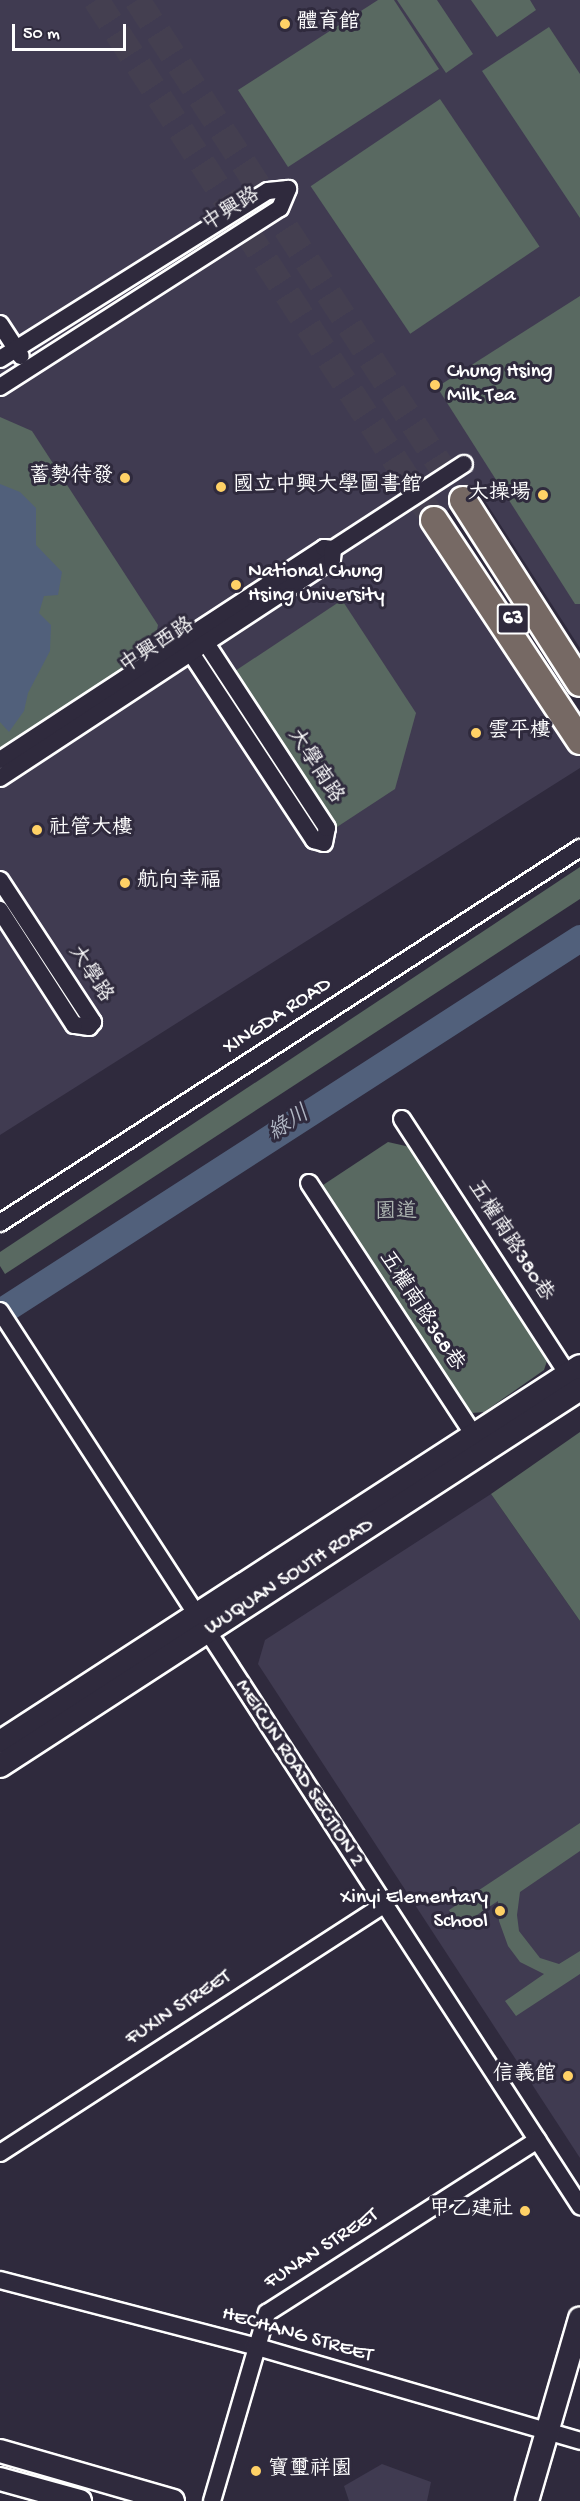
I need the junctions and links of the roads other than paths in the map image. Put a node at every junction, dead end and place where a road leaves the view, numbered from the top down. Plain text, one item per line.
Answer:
1 (0, 324) edge
2 (16, 349) junction
3 (0, 360) edge
4 (23, 380) junction
5 (0, 387) edge
6 (464, 464) dead end
7 (454, 507) junction
8 (333, 549) junction
9 (187, 639) junction
10 (206, 643) junction
11 (580, 661) edge
12 (580, 683) edge
13 (580, 724) edge
14 (580, 741) edge
15 (0, 760) edge
16 (0, 778) edge
17 (580, 848) edge
18 (0, 879) edge
19 (0, 910) edge
20 (402, 1119) dead end
21 (309, 1183) dead end
22 (0, 1223) edge
23 (0, 1311) edge
24 (576, 1380) edge
25 (474, 1435) junction
26 (200, 1623) junction
27 (0, 1742) edge
28 (0, 1766) edge
29 (384, 1905) junction
30 (537, 2140) junction
31 (0, 2153) edge
32 (580, 2206) edge
33 (0, 2280) edge
34 (580, 2319) edge
35 (254, 2346) junction
36 (580, 2363) edge
37 (562, 2436) edge
38 (0, 2451) edge
39 (0, 2479) edge
40 (80, 2501) edge
41 (173, 2501) edge
42 (212, 2501) edge
43 (527, 2501) edge
44 (542, 2501) edge

1 - 2 street
2 - 3 street, 中興路
2 - 4 street
2 - 4 street, 中興路
3 - 4 street
4 - 5 street, 中興路
6 - 8 street, 中興西路
7 - 11 main road
7 - 12 main road, 63
7 - 13 main road, 63
7 - 14 main road
8 - 9 street, 中興西路
8 - 10 street, 中興西路
9 - 10 street, 中興西路
9 - 10 street, 大學南路
9 - 15 street, 中興西路
9 - 16 street, 中興西路
17 - 22 street, XINGDA ROAD
18 - 19 street, 大學路
20 - 24 street, 五權南路380巷
21 - 25 street, 五權南路368巷
23 - 26 street, MEICUN ROAD SECTION 2
24 - 25 main road, WUQUAN SOUTH ROAD
24 - 26 main road, WUQUAN SOUTH ROAD
25 - 26 main road, WUQUAN SOUTH ROAD
26 - 27 main road, WUQUAN SOUTH ROAD
26 - 28 main road, WUQUAN SOUTH ROAD
26 - 29 street, MEICUN ROAD SECTION 2
29 - 30 street, MEICUN ROAD SECTION 2
29 - 31 street, FUXIN STREET
30 - 32 street, MEICUN ROAD SECTION 2
30 - 35 street, FUNAN STREET
33 - 35 street, HECHANG STREET
34 - 37 main road
35 - 37 street, HECHANG STREET
35 - 42 street, FUNAN STREET
36 - 37 main road
37 - 43 main road
37 - 44 main road
38 - 41 main road
39 - 40 main road

